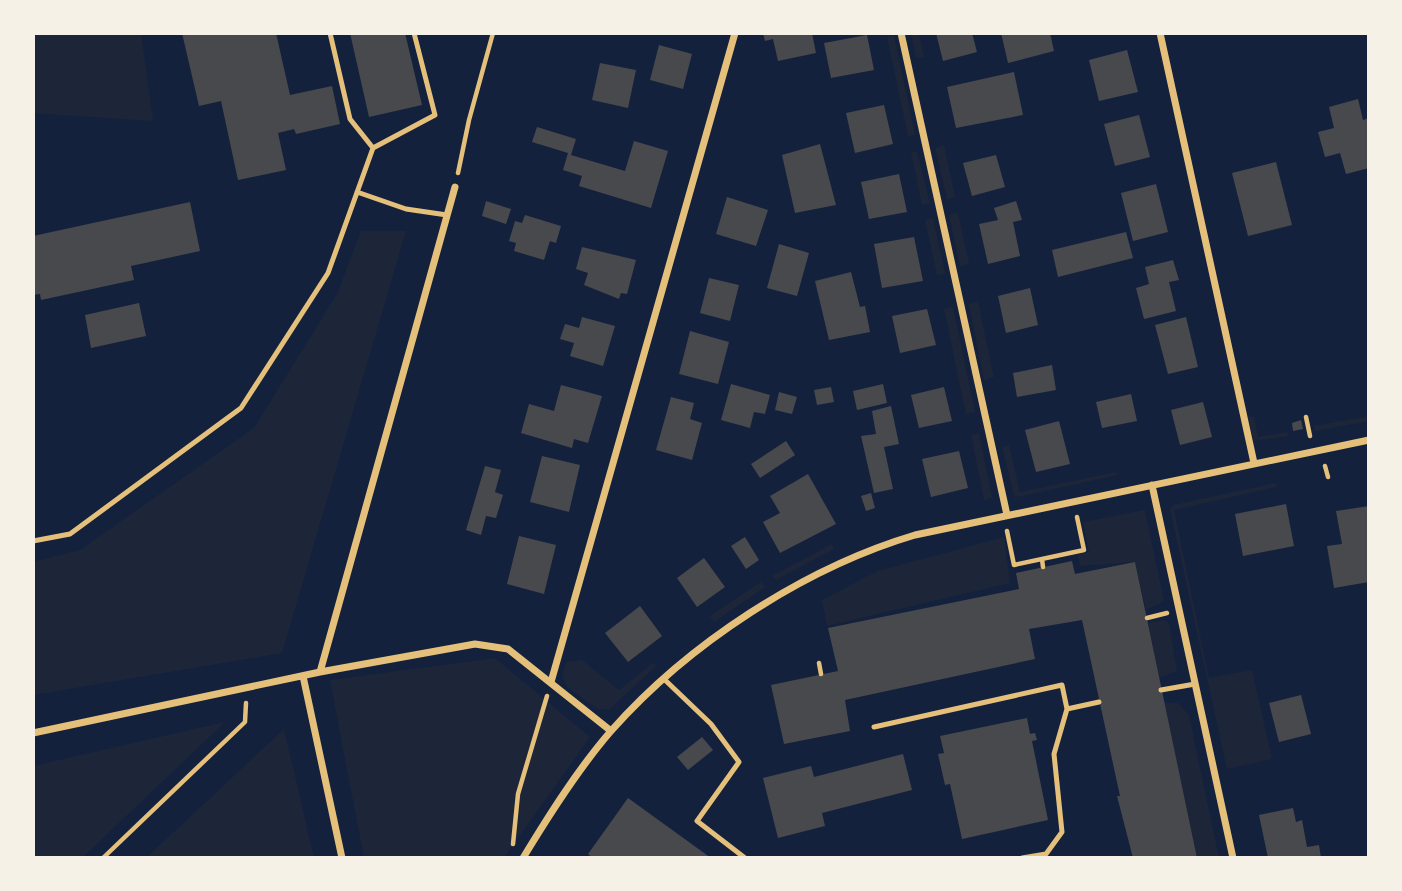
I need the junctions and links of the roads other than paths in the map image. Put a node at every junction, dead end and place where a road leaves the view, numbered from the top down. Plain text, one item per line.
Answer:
1 (330, 33) edge
2 (414, 33) edge
3 (735, 33) edge
4 (901, 33) edge
5 (1160, 33) edge
6 (373, 148) junction
7 (455, 187) road end
8 (357, 192) junction
9 (447, 215) junction
10 (1369, 440) edge
11 (1254, 463) junction
12 (1153, 485) junction
13 (1007, 515) junction
14 (33, 541) edge
15 (320, 672) junction
16 (303, 676) junction
17 (665, 680) junction
18 (551, 682) junction
19 (1195, 684) junction
20 (1161, 690) dead end
21 (1099, 702) dead end
22 (1066, 709) junction
23 (874, 727) dead end
24 (611, 731) junction
25 (33, 733) edge
26 (342, 858) edge
27 (523, 858) edge
28 (745, 858) edge
29 (1022, 858) edge
30 (1233, 858) edge

1 - 6 lane
2 - 6 lane
3 - 18 street
4 - 13 street
5 - 11 street
6 - 8 lane
7 - 9 street
8 - 9 lane
8 - 14 lane
9 - 15 street
10 - 11 street
11 - 12 street
12 - 13 street
12 - 19 street
13 - 17 street
15 - 16 street
15 - 18 street
16 - 25 street
16 - 26 street
17 - 24 street
17 - 28 lane
18 - 24 street
19 - 20 lane
19 - 30 street
21 - 22 lane
22 - 23 lane
22 - 29 lane
24 - 27 street

